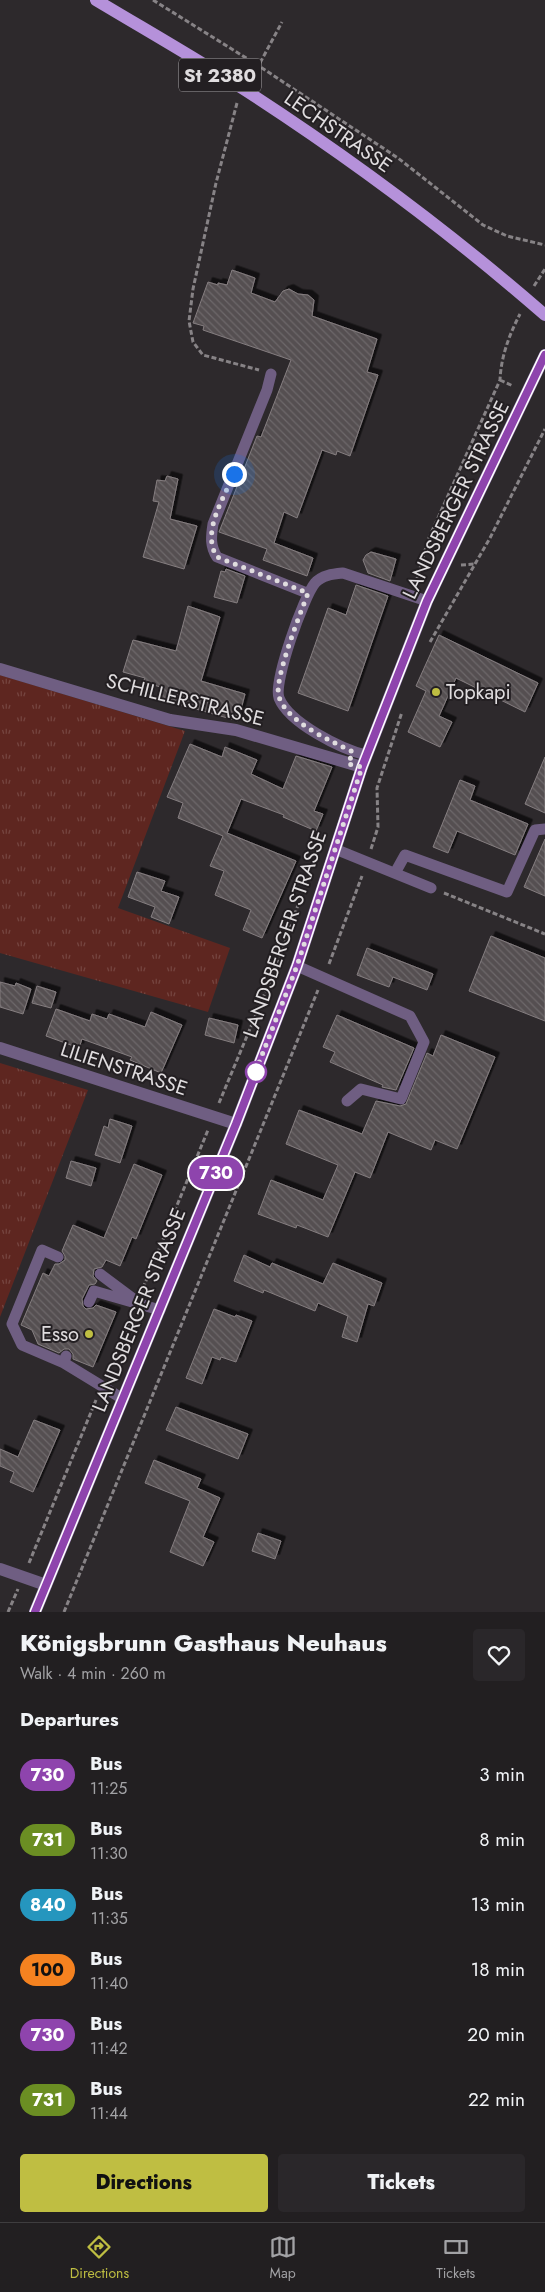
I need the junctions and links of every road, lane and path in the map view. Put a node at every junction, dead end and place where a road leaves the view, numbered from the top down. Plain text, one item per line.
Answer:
1 (96, 0) edge
2 (153, 0) edge
3 (282, 22) dead end
4 (259, 66) junction
5 (244, 90) junction
6 (545, 245) edge
7 (545, 269) edge
8 (538, 278) dead end
9 (545, 315) edge
10 (517, 318) dead end
11 (545, 355) edge
12 (271, 374) joint
13 (545, 430) edge
14 (308, 593) junction
15 (412, 597) junction
16 (427, 601) junction
17 (428, 645) dead end
18 (0, 669) edge
19 (404, 705) dead end
20 (366, 755) junction
21 (362, 767) junction
22 (545, 829) edge
23 (335, 849) junction
24 (367, 862) junction
25 (395, 874) junction
26 (431, 888) joint
27 (300, 902) dead end
28 (545, 934) edge
29 (297, 966) junction
30 (323, 978) junction
31 (0, 1048) edge
32 (347, 1101) dead end
33 (213, 1117) junction
34 (236, 1124) junction
35 (58, 1257) dead end
36 (100, 1274) dead end
37 (89, 1302) dead end
38 (138, 1302) junction
39 (160, 1310) junction
40 (102, 1387) junction
41 (123, 1400) junction
42 (0, 1569) edge
43 (23, 1577) junction
44 (46, 1585) junction
45 (8, 1612) edge
46 (35, 1612) edge
47 (64, 1612) edge

1 - 5 main road, LECHSTRASSE / St 2380
2 - 4 path, LECHSTRASSE
3 - 4 path
4 - 5 path
4 - 6 path, LECHSTRASSE
5 - 9 main road, LECHSTRASSE / St 2380
5 - 12 path
7 - 8 path
10 - 15 path
11 - 16 street, LANDSBERGER STRASSE
12 - 14 lane
13 - 17 path
14 - 15 lane
14 - 20 lane
15 - 16 lane
16 - 20 street, LANDSBERGER STRASSE
18 - 21 street, SCHILLERSTRASSE
19 - 24 path
20 - 21 street, LANDSBERGER STRASSE
21 - 23 street, LANDSBERGER STRASSE
22 - 25 lane
23 - 24 lane
23 - 29 street, LANDSBERGER STRASSE
24 - 25 lane
24 - 30 path
25 - 26 lane
26 - 28 path
27 - 33 path
29 - 30 lane
29 - 34 street, LANDSBERGER STRASSE
30 - 32 lane
30 - 47 path
31 - 33 street, LILIENSTRASSE
33 - 34 street, LILIENSTRASSE
33 - 38 path
34 - 39 street, LANDSBERGER STRASSE
35 - 40 lane
36 - 38 lane
37 - 38 lane
38 - 39 lane
38 - 40 path
39 - 41 street, LANDSBERGER STRASSE
40 - 41 lane
40 - 43 path
41 - 44 street, LANDSBERGER STRASSE
42 - 43 street
43 - 44 street
43 - 45 path
44 - 46 street, LANDSBERGER STRASSE

